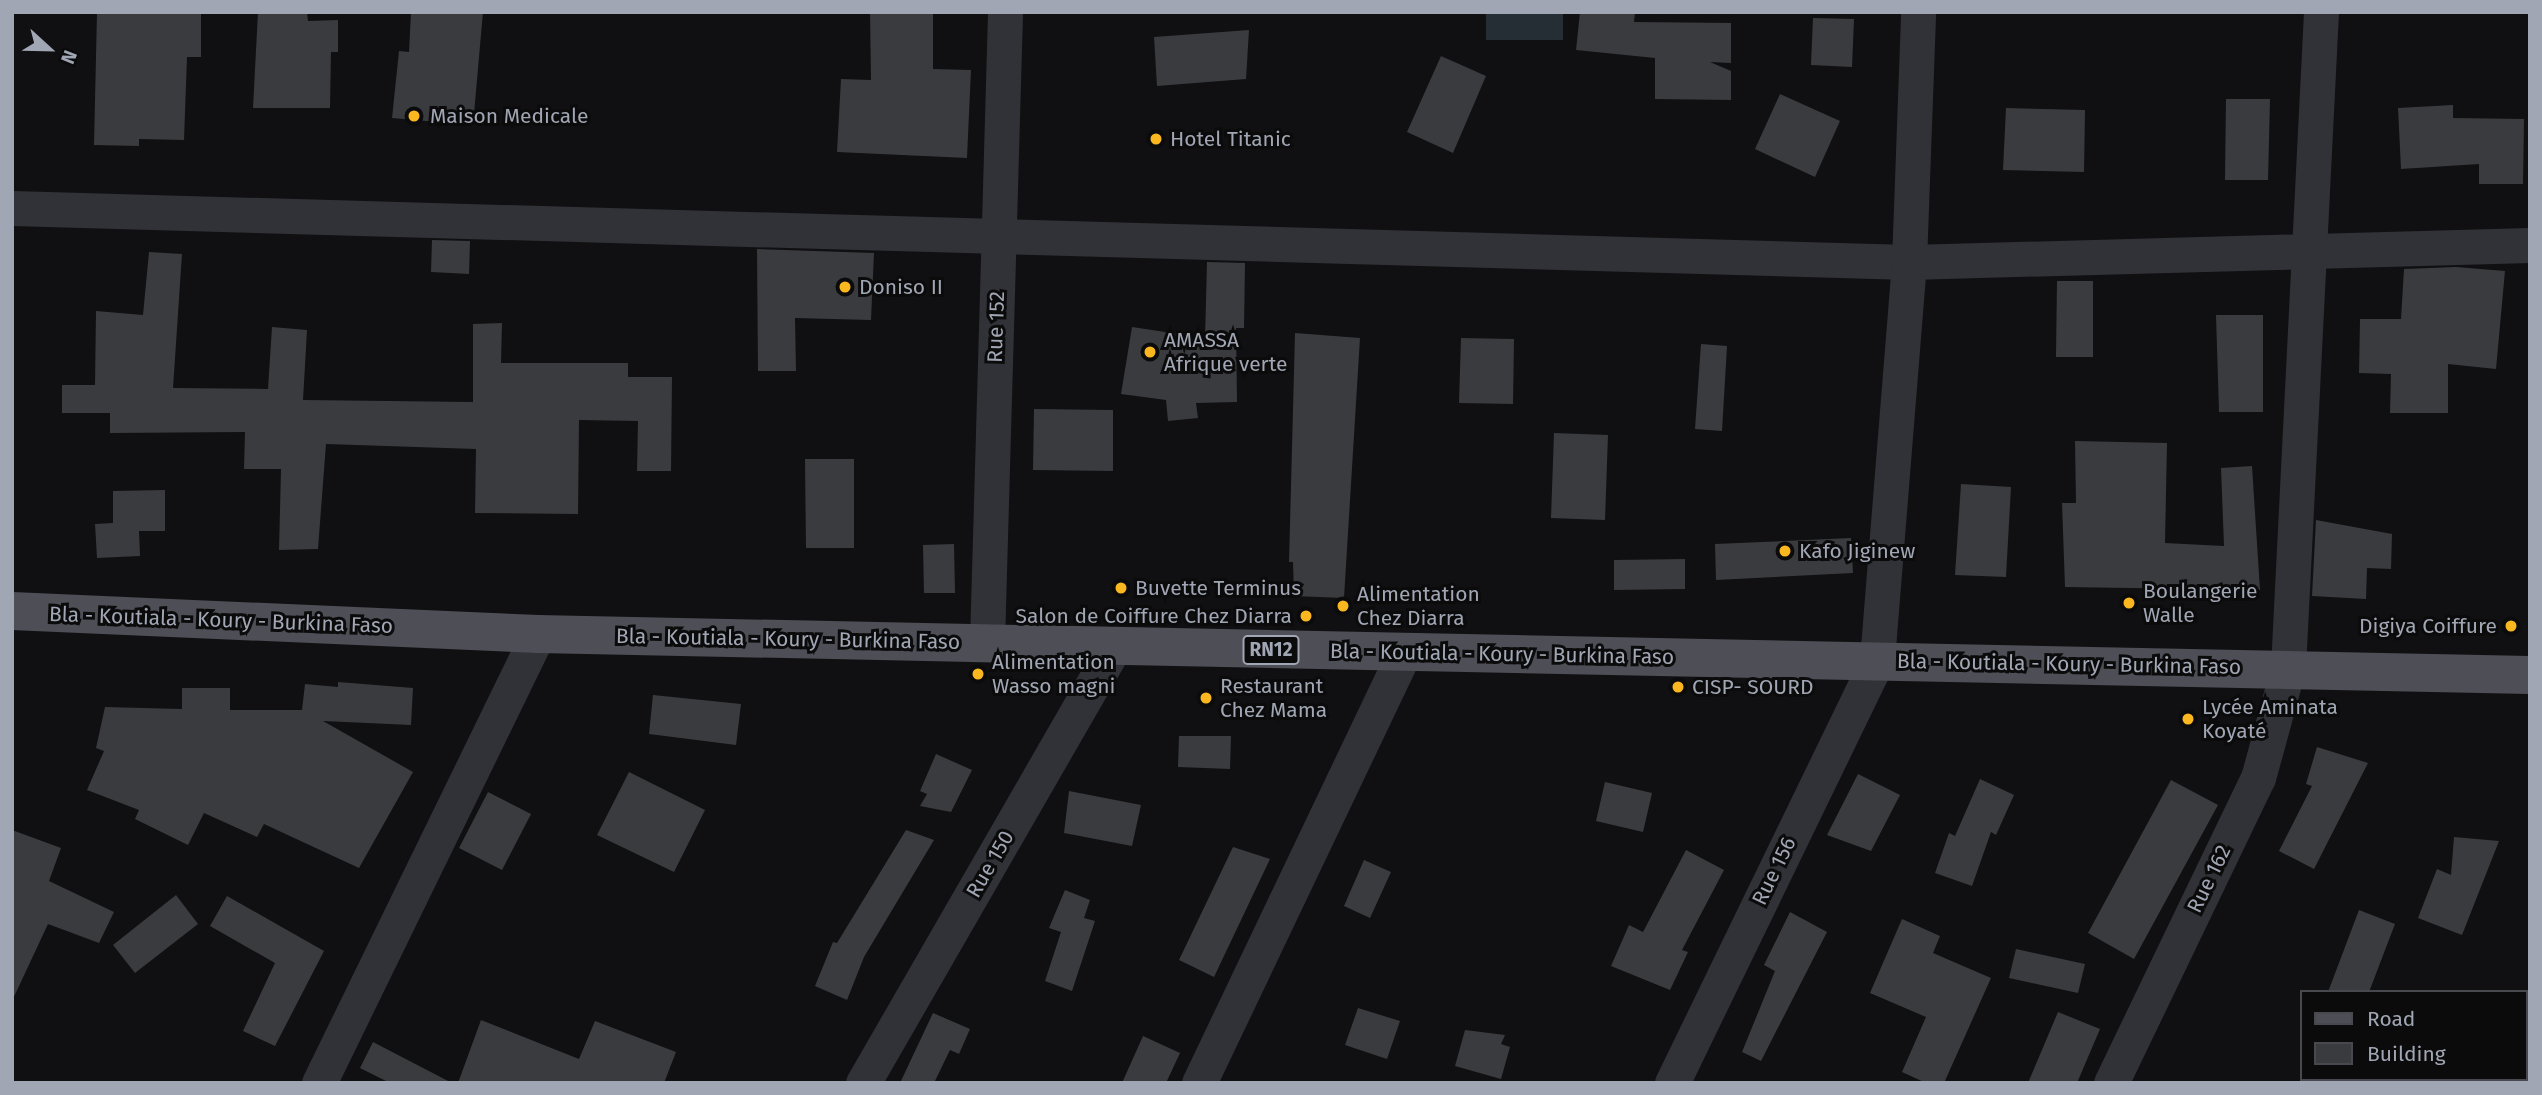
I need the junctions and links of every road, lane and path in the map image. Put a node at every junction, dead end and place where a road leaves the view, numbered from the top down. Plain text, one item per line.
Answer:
1 (1005, 12) edge
2 (2321, 12) edge
3 (1918, 14) dead end
4 (12, 208) edge
5 (999, 236) junction
6 (2530, 245) edge
7 (2310, 250) junction
8 (1909, 262) junction
9 (12, 611) edge
10 (538, 634) junction
11 (987, 642) junction
12 (1116, 644) junction
13 (1404, 654) junction
14 (1877, 660) junction
15 (2288, 668) junction
16 (2530, 675) edge
17 (319, 1083) edge
18 (863, 1083) edge
19 (1199, 1083) edge
20 (1672, 1083) edge
21 (2111, 1083) edge

1 - 5 street, Rue 152
2 - 7 street, Rue 162
3 - 8 street
4 - 5 street
5 - 8 street
5 - 11 street, Rue 152
6 - 7 street
7 - 8 street
7 - 15 street, Rue 162
8 - 14 street
9 - 10 main road, Bla - Koutiala - Koury - Burkina Faso / RN12
10 - 11 main road, Bla - Koutiala - Koury - Burkina Faso / RN12
10 - 17 street
11 - 12 main road, Bla - Koutiala - Koury - Burkina Faso / RN12
12 - 13 main road, Bla - Koutiala - Koury - Burkina Faso / RN12
12 - 18 street, Rue 150
13 - 14 main road, Bla - Koutiala - Koury - Burkina Faso / RN12
13 - 19 street
14 - 15 main road, Bla - Koutiala - Koury - Burkina Faso / RN12
14 - 20 street, Rue 156
15 - 16 main road, Bla - Koutiala - Koury - Burkina Faso / RN12
15 - 21 street, Rue 162

